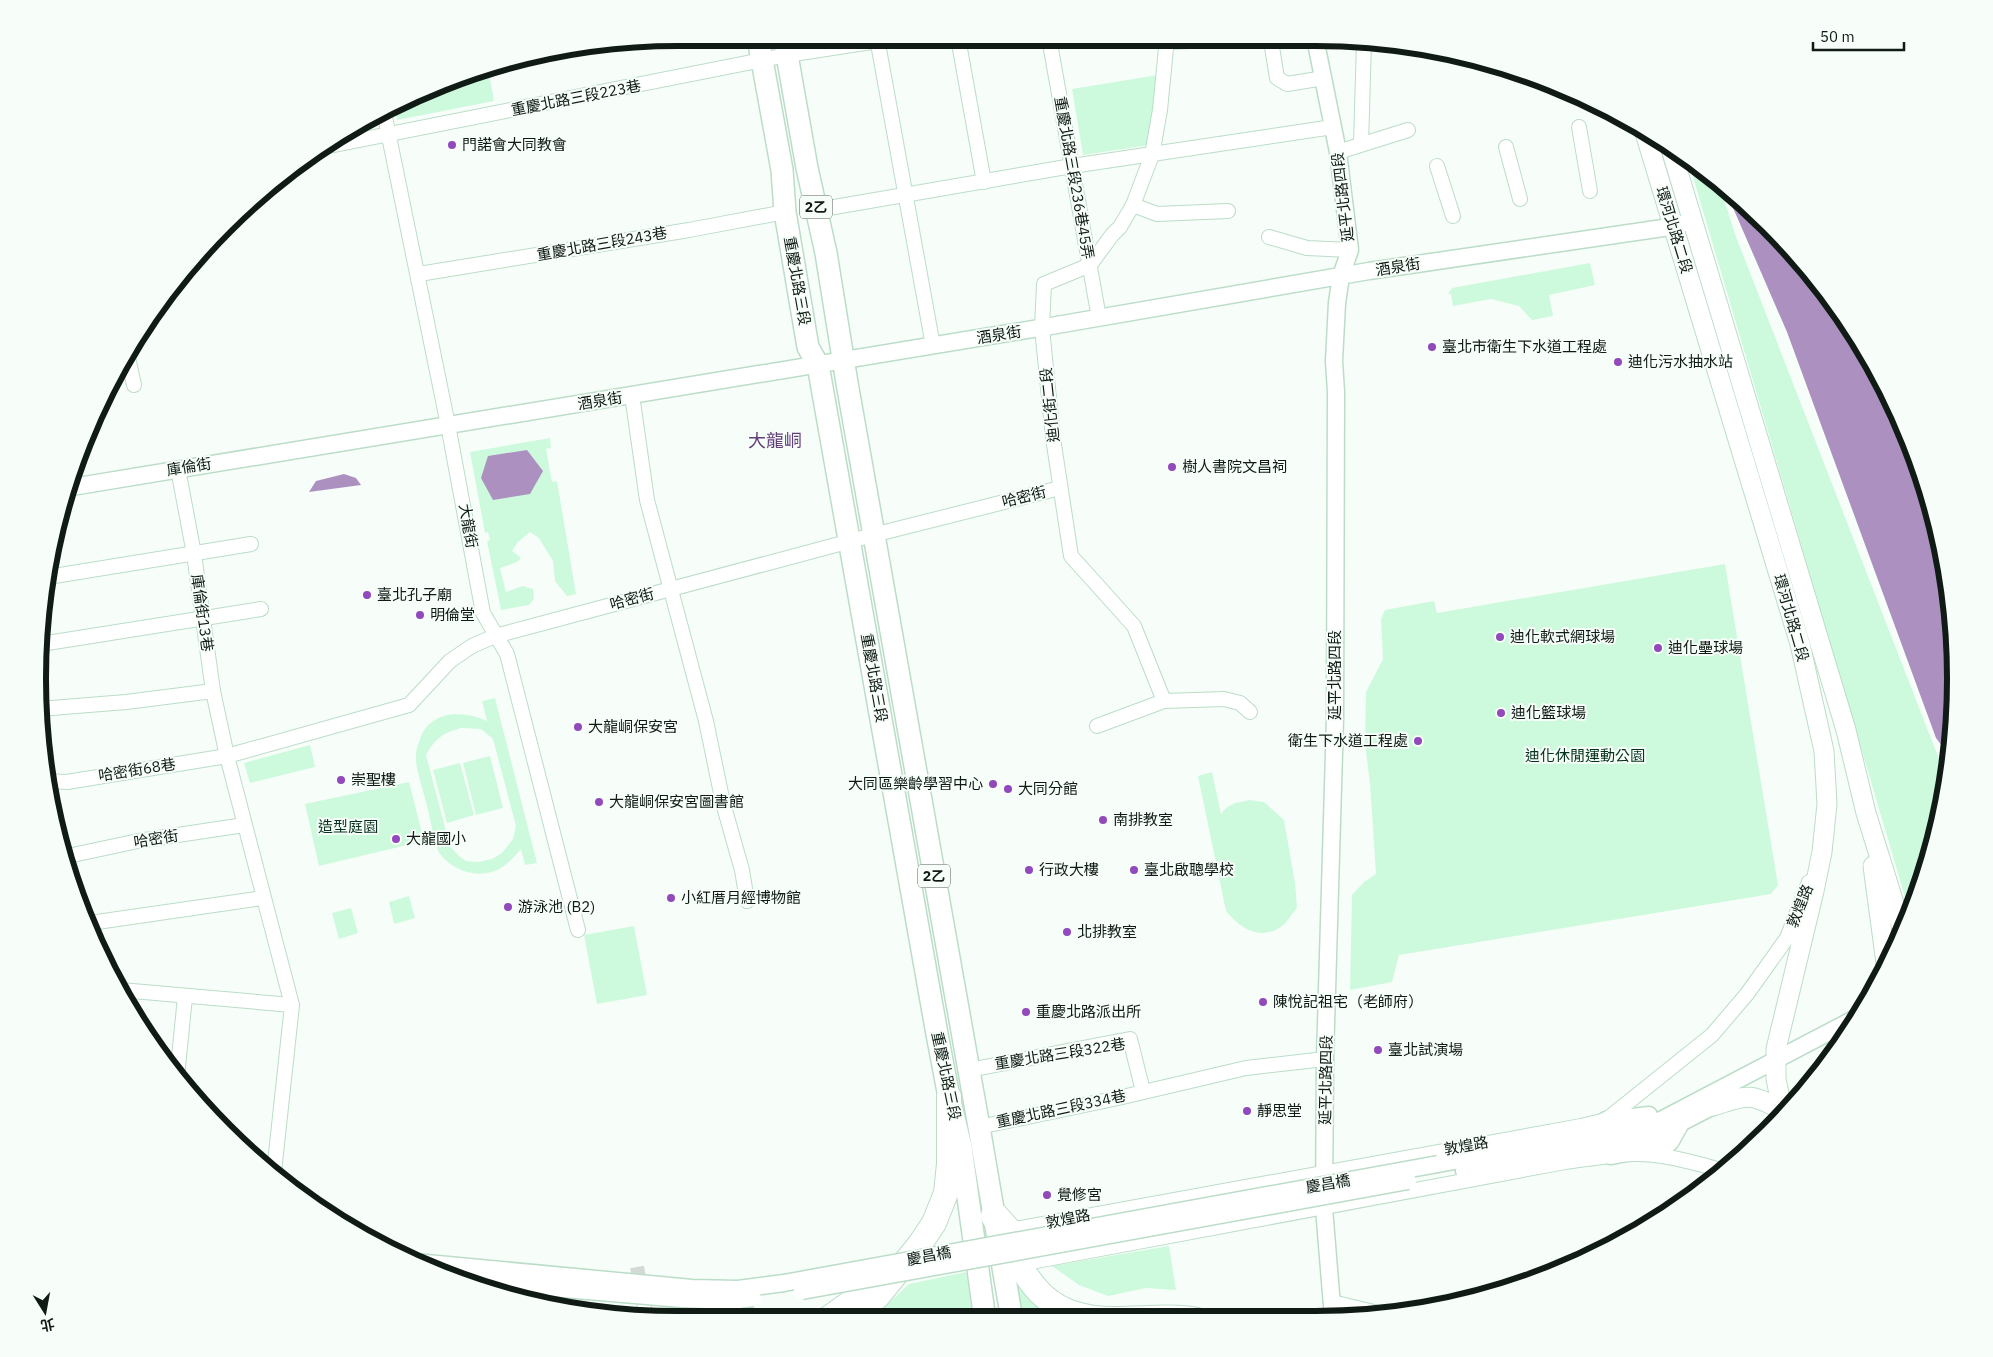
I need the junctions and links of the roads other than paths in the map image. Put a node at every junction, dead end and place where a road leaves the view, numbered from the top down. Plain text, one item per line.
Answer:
1 (759, 46) edge
2 (786, 46) edge
3 (878, 46) edge
4 (959, 46) edge
5 (1050, 46) edge
6 (1166, 46) edge
7 (1272, 46) edge
8 (1318, 46) edge
9 (1364, 49) edge
10 (762, 61) junction
11 (1324, 78) junction
12 (385, 118) edge
13 (1333, 127) junction
14 (1579, 127) dead end
15 (1408, 130) dead end
16 (389, 135) junction
17 (1647, 141) edge
18 (342, 144) edge
19 (1360, 144) junction
20 (1506, 147) dead end
21 (1338, 152) junction
22 (1152, 155) junction
23 (1674, 159) edge
24 (1072, 166) junction
25 (1437, 166) dead end
26 (984, 182) junction
27 (1590, 191) dead end
28 (905, 195) junction
29 (1520, 199) dead end
30 (1133, 205) junction
31 (817, 210) junction
32 (1228, 211) dead end
33 (785, 212) junction
34 (1453, 216) dead end
35 (1692, 221) junction
36 (1672, 226) junction
37 (1269, 237) dead end
38 (1350, 250) junction
39 (1090, 265) junction
40 (419, 274) junction
41 (1342, 276) junction
42 (1099, 318) junction
43 (1042, 328) junction
44 (933, 346) junction
45 (844, 360) junction
46 (130, 365) edge
47 (818, 365) junction
48 (134, 385) dead end
49 (632, 395) junction
50 (448, 425) junction
51 (306, 449) joint
52 (178, 469) junction
53 (77, 486) edge
54 (1060, 488) junction
55 (873, 535) junction
56 (850, 541) junction
57 (251, 544) dead end
58 (194, 554) junction
59 (55, 577) edge
60 (670, 589) junction
61 (260, 609) dead end
62 (204, 619) junction
63 (495, 636) junction
64 (48, 643) edge
65 (213, 690) junction
66 (1164, 701) junction
67 (47, 708) edge
68 (1250, 712) dead end
69 (1097, 726) dead end
70 (227, 756) junction
71 (55, 781) edge
72 (1866, 813) junction
73 (244, 825) junction
74 (1822, 852) junction
75 (72, 855) edge
76 (263, 898) junction
77 (747, 901) dead end
78 (1899, 921) edge
79 (95, 922) edge
80 (578, 930) dead end
81 (1885, 952) edge
82 (129, 991) edge
83 (185, 997) junction
84 (292, 1005) junction
85 (1842, 1026) edge
86 (1832, 1041) edge
87 (1325, 1059) junction
88 (178, 1065) edge
89 (1775, 1067) junction
90 (969, 1070) junction
91 (1143, 1091) junction
92 (949, 1097) junction
93 (1781, 1105) edge
94 (1713, 1106) junction
95 (1777, 1109) edge
96 (1679, 1118) junction
97 (1606, 1120) junction
98 (979, 1127) junction
99 (1603, 1157) junction
100 (275, 1164) edge
101 (1714, 1168) edge
102 (1438, 1170) junction
103 (1325, 1171) junction
104 (1324, 1208) junction
105 (992, 1210) junction
106 (1030, 1262) dead end
107 (441, 1265) edge
108 (898, 1270) junction
109 (500, 1284) edge
110 (1333, 1310) edge
111 (839, 1311) edge
112 (860, 1311) edge
113 (984, 1311) edge
114 (1010, 1311) edge
115 (1066, 1311) edge

1 - 10 main road, 重慶北路三段 / 2乙
2 - 10 street, 重慶北路三段223巷
2 - 31 main road, 重慶北路三段 / 2乙
3 - 28 street
4 - 26 street
5 - 24 street, 重慶北路三段236巷45弄
6 - 22 street
7 - 11 street
8 - 11 street, 延平北路四段
9 - 19 street
10 - 16 street, 重慶北路三段223巷
10 - 33 main road, 重慶北路三段 / 2乙
11 - 13 street, 延平北路四段
12 - 16 street, 大龍街
13 - 21 street, 延平北路四段
13 - 22 street
14 - 27 street
15 - 19 street
16 - 18 street, 重慶北路三段223巷
16 - 40 street, 大龍街
17 - 36 main road, 環河北路二段
19 - 21 street
20 - 29 street
21 - 38 street, 延平北路四段
22 - 24 street
22 - 30 street
23 - 35 main road, 環河北路二段
24 - 26 street
24 - 39 street, 重慶北路三段236巷45弄
25 - 34 street
26 - 28 street
28 - 31 street
28 - 44 street
30 - 32 street
30 - 39 street
31 - 45 main road, 重慶北路三段 / 2乙
33 - 40 street, 重慶北路三段243巷
33 - 47 main road, 重慶北路三段 / 2乙
35 - 36 street, 酒泉街
35 - 72 main road, 環河北路二段
36 - 41 street, 酒泉街
36 - 74 main road, 環河北路二段
37 - 38 street
38 - 41 street, 延平北路四段
39 - 42 street, 重慶北路三段236巷45弄
39 - 43 street, 迪化街二段
40 - 50 street, 大龍街
41 - 42 street, 酒泉街
41 - 87 street, 延平北路四段
42 - 43 street, 酒泉街
43 - 44 street, 酒泉街
43 - 54 street, 迪化街二段
44 - 45 street, 酒泉街
45 - 47 street, 酒泉街
45 - 55 main road, 重慶北路三段 / 2乙
46 - 48 street
47 - 49 street, 酒泉街
47 - 56 main road, 重慶北路三段 / 2乙
49 - 50 street, 酒泉街
49 - 60 street
50 - 51 street, 酒泉街
50 - 63 street, 大龍街
51 - 52 street, 庫倫街
52 - 53 street, 庫倫街
52 - 58 street, 庫倫街13巷
54 - 55 street, 哈密街
54 - 66 street, 迪化街二段
55 - 56 street, 哈密街
55 - 90 main road, 重慶北路三段 / 2乙
56 - 60 street, 哈密街
56 - 92 main road, 重慶北路三段 / 2乙
57 - 58 street
58 - 59 street
58 - 62 street, 庫倫街13巷
60 - 63 street, 哈密街
60 - 77 street
61 - 62 street
62 - 64 street
62 - 65 street, 庫倫街13巷
63 - 70 street, 哈密街
63 - 80 street, 大龍街
65 - 67 street
65 - 70 street, 庫倫街13巷
66 - 68 street
66 - 69 street
70 - 71 street, 哈密街68巷
70 - 73 street, 庫倫街13巷
72 - 78 main road, 環河北路二段
72 - 81 main road
73 - 75 street, 哈密街
73 - 76 street, 庫倫街13巷
74 - 89 main road, 環河北路二段
74 - 97 street, 敦煌路
76 - 79 street
76 - 84 street, 庫倫街13巷
82 - 83 street
83 - 84 street
83 - 88 street
84 - 100 street
85 - 89 street
86 - 89 street
87 - 91 street, 重慶北路三段334巷
87 - 103 street, 延平北路四段
89 - 93 main road, 環河北路二段
89 - 94 street
89 - 96 street
90 - 91 street, 重慶北路三段322巷
90 - 98 main road, 重慶北路三段 / 2乙
91 - 98 street, 重慶北路三段334巷
92 - 108 highway
92 - 113 main road, 重慶北路三段 / 2乙
94 - 95 main road
94 - 96 street
96 - 97 street
96 - 99 street
96 - 102 street
97 - 103 street, 敦煌路
98 - 105 main road, 重慶北路三段 / 2乙
99 - 101 street
99 - 104 street
102 - 107 street, 慶昌橋, bridge
102 - 109 street, 慶昌橋, bridge
103 - 104 street, 延平北路四段
103 - 105 street, 敦煌路
104 - 106 street
104 - 110 street, 延平北路四段
105 - 114 main road, 重慶北路三段 / 2乙
105 - 115 highway
108 - 111 highway
108 - 112 highway

